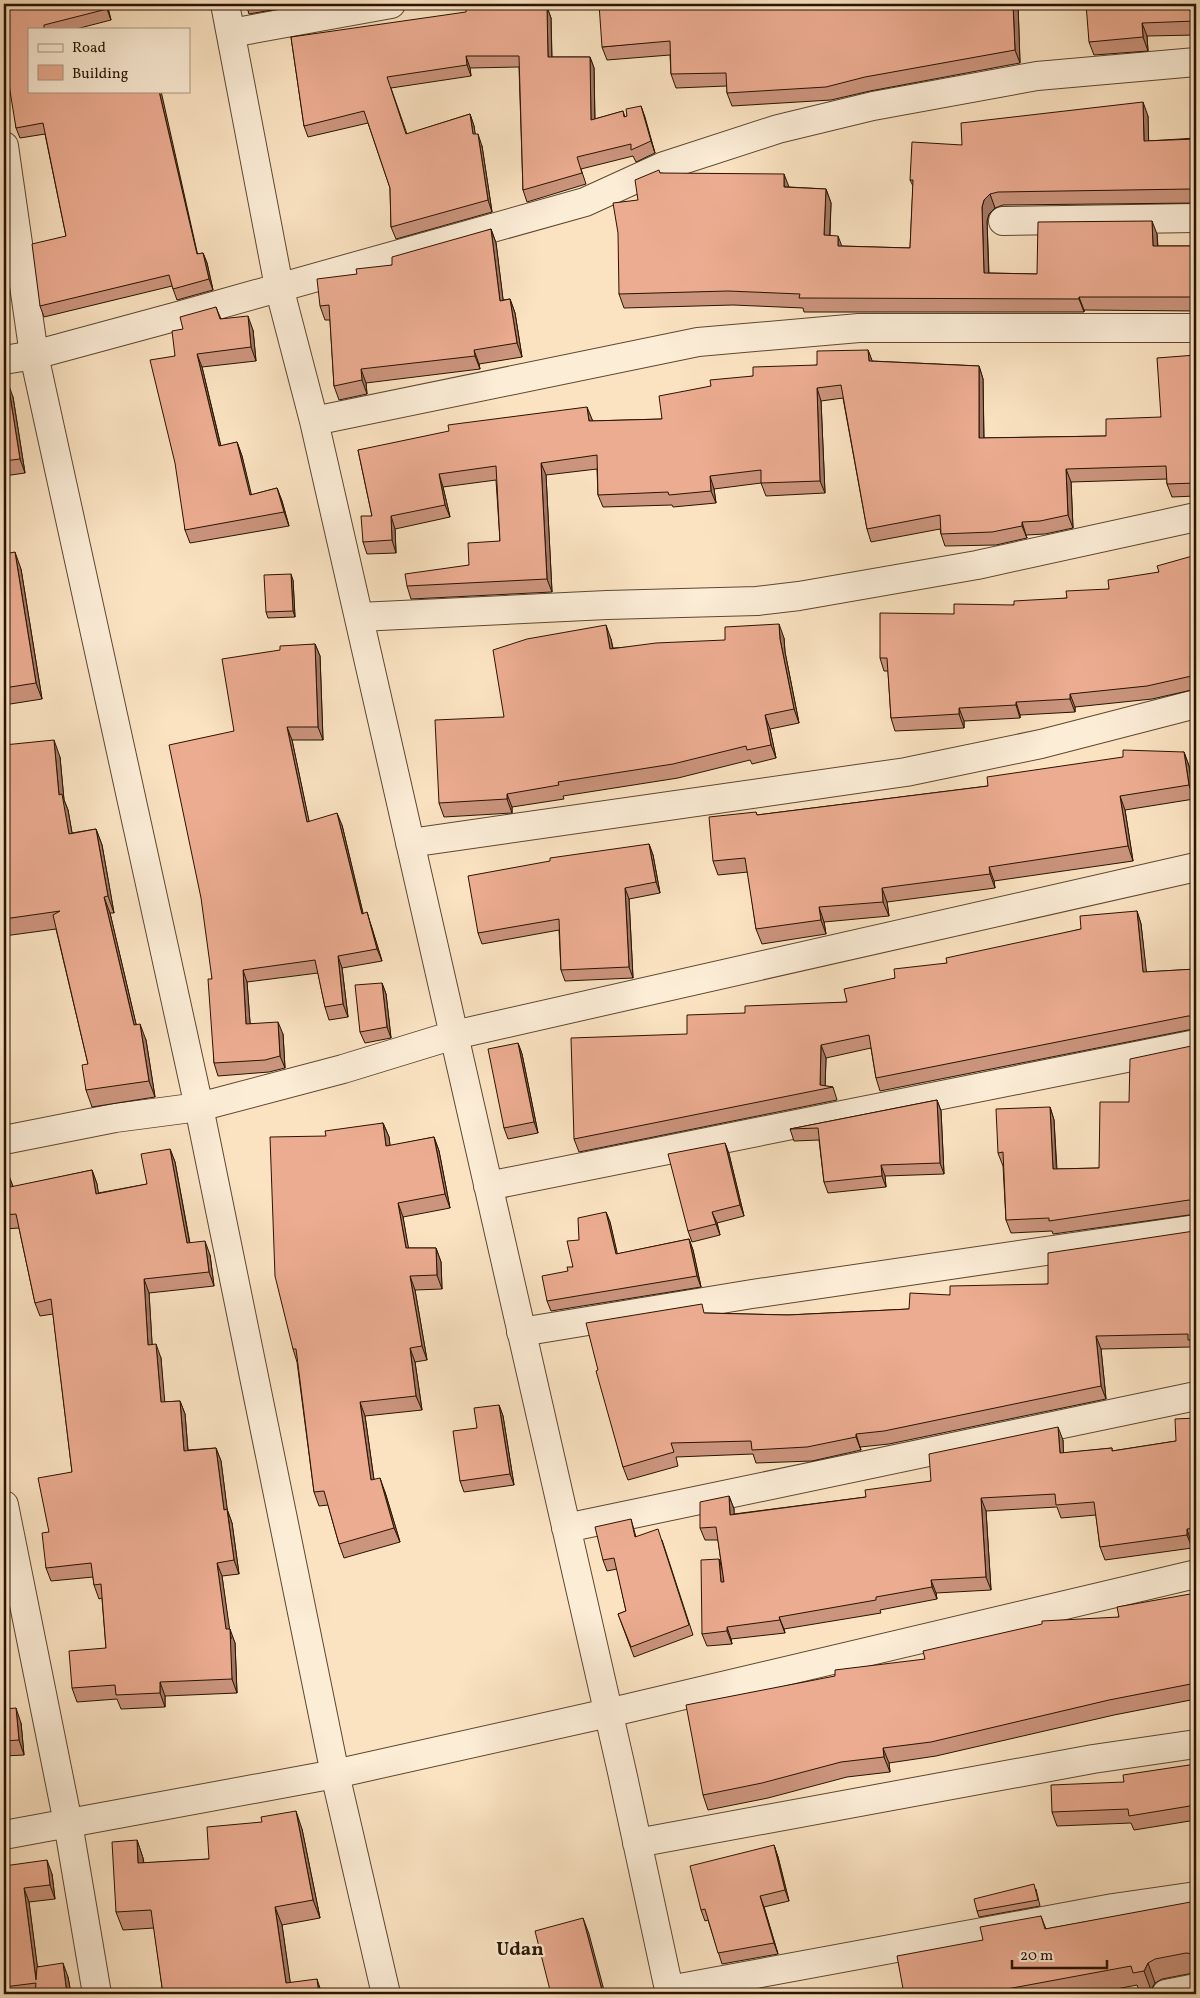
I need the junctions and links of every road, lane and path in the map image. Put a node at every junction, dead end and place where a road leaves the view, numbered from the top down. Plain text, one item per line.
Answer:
1 (225, 4) edge
2 (391, 4) edge
3 (231, 32) junction
4 (1196, 62) edge
5 (4, 146) edge
6 (1196, 218) edge
7 (1003, 221) dead end
8 (279, 287) junction
9 (1196, 328) edge
10 (34, 354) junction
11 (4, 360) edge
12 (314, 422) junction
13 (1196, 517) edge
14 (359, 617) junction
15 (1196, 704) edge
16 (410, 843) junction
17 (1196, 867) edge
18 (454, 1035) junction
19 (1196, 1044) edge
20 (199, 1107) junction
21 (4, 1140) edge
22 (488, 1186) junction
23 (1196, 1229) edge
24 (521, 1332) junction
25 (1196, 1396) edge
26 (4, 1505) edge
27 (566, 1528) junction
28 (1196, 1574) edge
29 (608, 1713) junction
30 (1196, 1744) edge
31 (335, 1774) junction
32 (68, 1823) junction
33 (4, 1835) edge
34 (637, 1843) junction
35 (1196, 1896) edge
36 (1196, 1988) edge
37 (669, 1992) edge
38 (97, 1994) edge
39 (386, 1994) edge
40 (1166, 1994) edge

1 - 3 street
2 - 3 street
3 - 8 street
4 - 8 street
5 - 10 street
6 - 7 street
8 - 10 street
8 - 12 street
9 - 12 street
10 - 11 street
10 - 20 street
12 - 14 street
13 - 14 street
14 - 16 street
15 - 16 street
16 - 18 street
17 - 18 street
18 - 20 street
18 - 22 street
19 - 22 street
20 - 21 street
20 - 31 street
22 - 24 street
23 - 24 street
24 - 27 street
25 - 27 street
26 - 32 street
27 - 29 street
28 - 29 street
29 - 31 street
29 - 34 street
30 - 34 street
31 - 32 street
31 - 39 street
32 - 33 street
32 - 38 street
34 - 37 street
35 - 37 street
36 - 40 street

